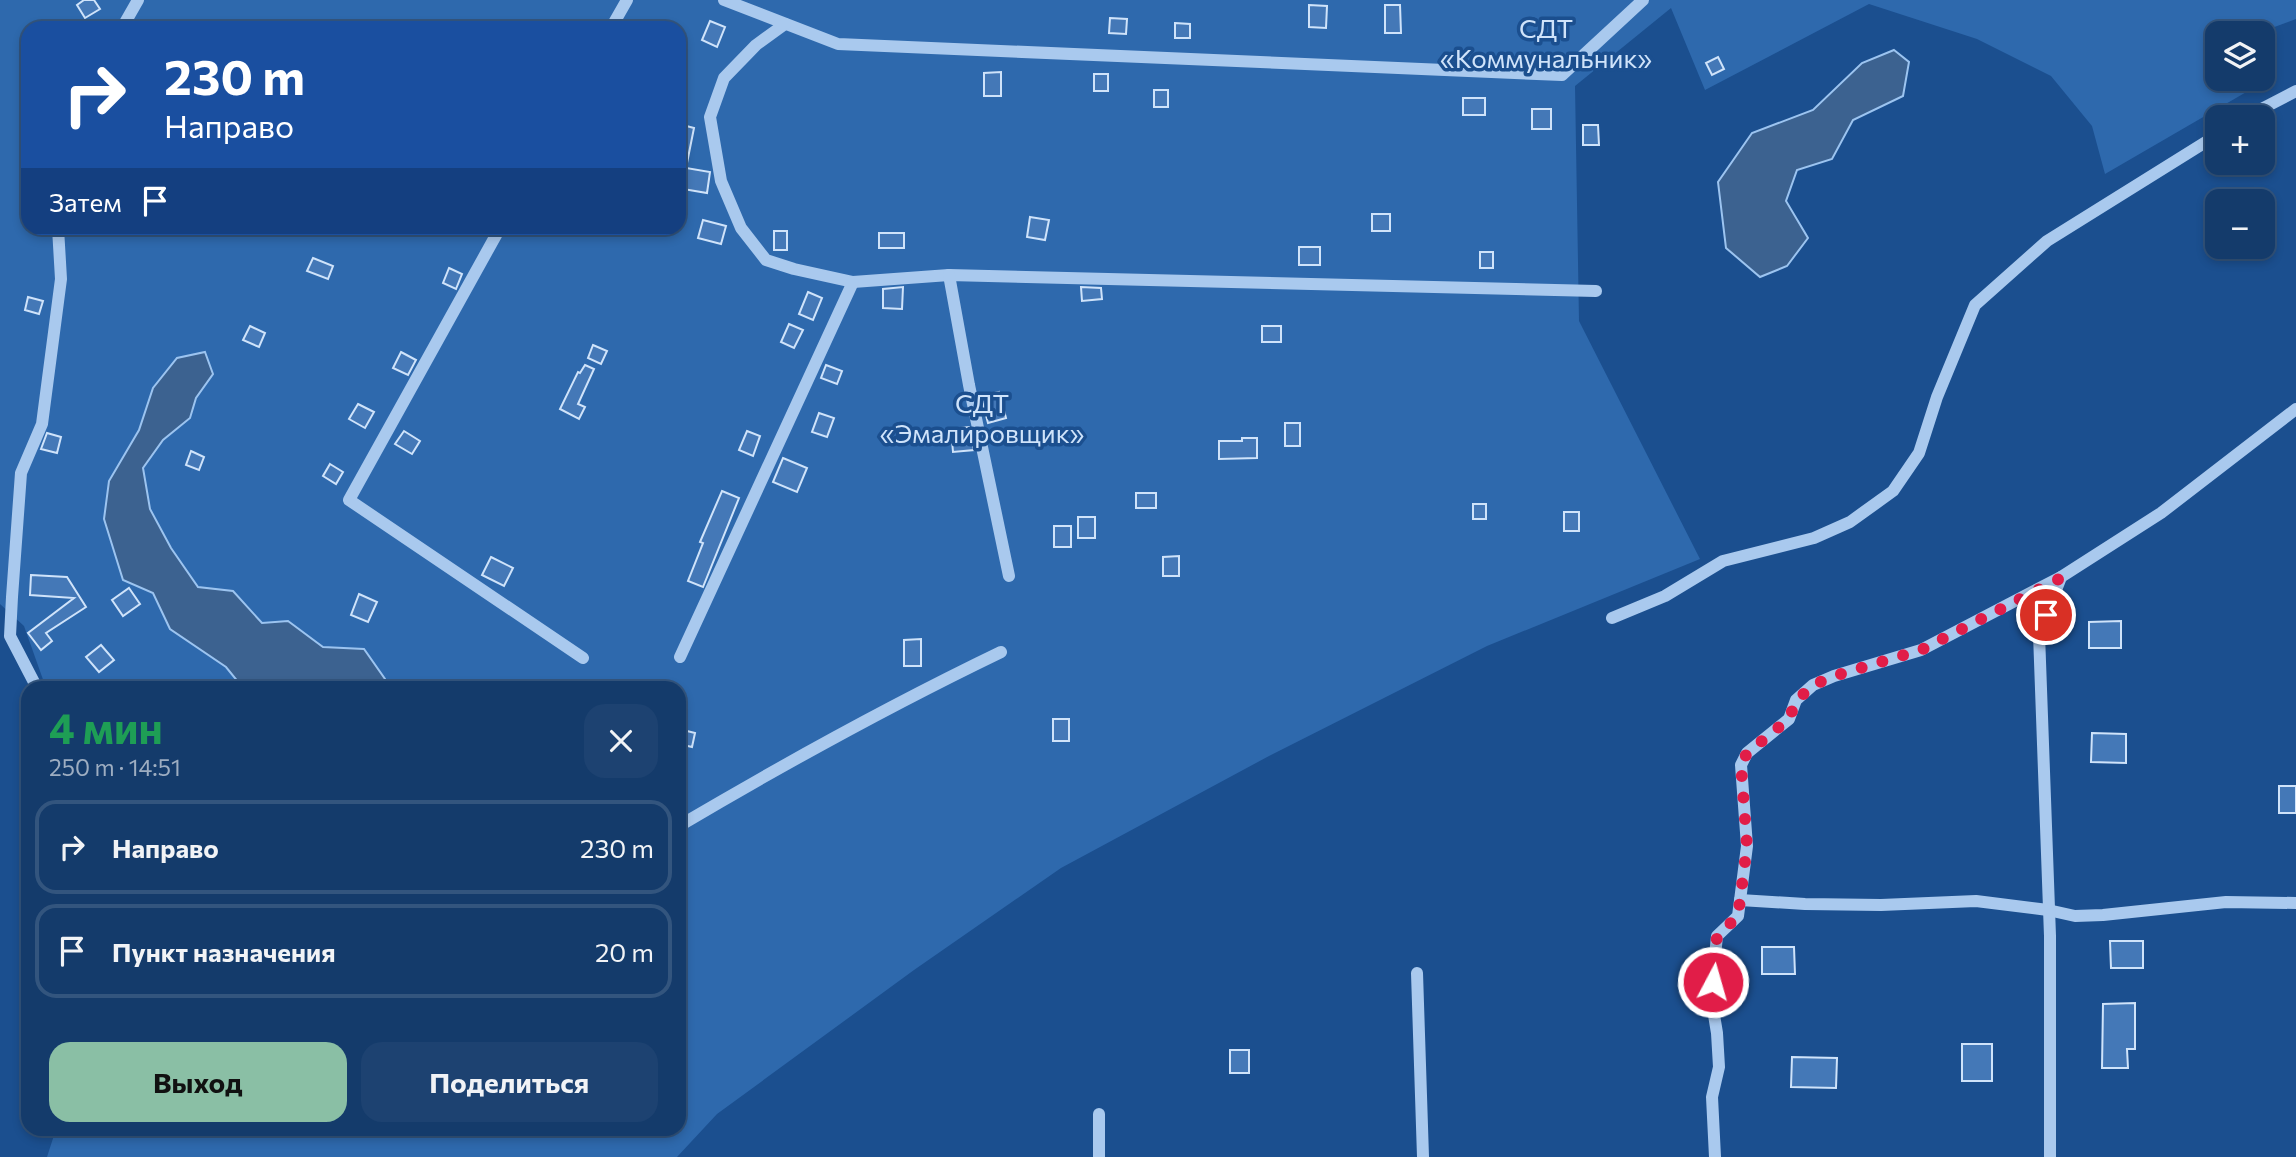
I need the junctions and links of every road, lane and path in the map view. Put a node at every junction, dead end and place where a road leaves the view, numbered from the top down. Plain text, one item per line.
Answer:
1 (138, 0) edge
2 (626, 0) edge
3 (724, 0) edge
4 (1643, 0) edge
5 (126, 21) edge
6 (615, 21) edge
7 (785, 24) junction
8 (2296, 91) edge
9 (2269, 105) edge
10 (2205, 143) edge
11 (58, 235) edge
12 (496, 235) edge
13 (949, 275) junction
14 (853, 282) junction
15 (1596, 291) dead end
16 (2296, 409) edge
17 (1009, 576) dead end
18 (2061, 578) junction
19 (1612, 618) dead end
20 (1001, 652) dead end
21 (680, 657) dead end
22 (583, 658) dead end
23 (33, 681) edge
24 (686, 823) edge
25 (1740, 901) junction
26 (2296, 903) edge
27 (2048, 910) junction
28 (1417, 973) dead end
29 (1099, 1114) dead end
30 (1099, 1157) edge
31 (1423, 1157) edge
32 (1715, 1157) edge
33 (2050, 1157) edge

1 - 5 street
2 - 6 street
3 - 7 street
4 - 7 street
7 - 14 street
8 - 9 street
10 - 19 street
11 - 23 street
12 - 22 street
13 - 14 street
13 - 15 street
13 - 17 street
14 - 21 street
16 - 18 street
18 - 25 street
18 - 27 street
20 - 24 street
25 - 27 street
25 - 32 street
26 - 27 street
27 - 33 street
28 - 31 street
29 - 30 street

